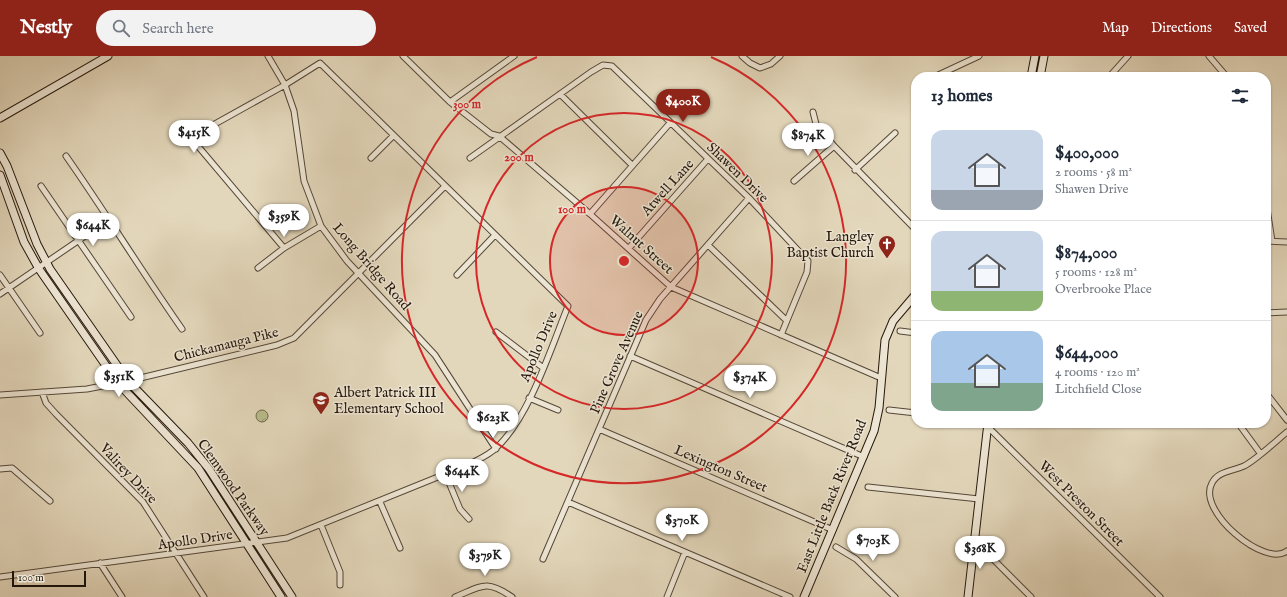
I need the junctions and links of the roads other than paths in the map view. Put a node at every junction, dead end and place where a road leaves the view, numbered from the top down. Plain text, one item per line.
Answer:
1 (108, 56) edge
2 (268, 56) edge
3 (403, 56) edge
4 (514, 56) edge
5 (742, 56) edge
6 (780, 56) edge
7 (979, 56) edge
8 (1035, 56) edge
9 (1044, 56) edge
10 (1128, 56) edge
11 (1209, 56) edge
12 (945, 72) edge
13 (1032, 72) edge
14 (1041, 72) edge
15 (1114, 72) edge
16 (1223, 72) edge
17 (285, 86) junction
18 (560, 94) junction
19 (450, 102) junction
20 (812, 112) dead end
21 (0, 118) edge
22 (670, 123) junction
23 (895, 133) dead end
24 (394, 136) junction
25 (499, 136) junction
26 (834, 146) junction
27 (0, 154) edge
28 (66, 156) dead end
29 (371, 158) dead end
30 (470, 158) dead end
31 (707, 160) junction
32 (632, 165) junction
33 (855, 170) junction
34 (0, 175) edge
35 (794, 181) dead end
36 (41, 186) dead end
37 (445, 186) junction
38 (749, 198) junction
39 (590, 214) junction
40 (110, 219) junction
41 (911, 225) edge
42 (321, 226) junction
43 (1271, 234) edge
44 (495, 235) junction
45 (78, 241) junction
46 (1272, 241) joint
47 (1287, 242) edge
48 (708, 244) junction
49 (284, 248) junction
50 (629, 248) junction
51 (47, 264) junction
52 (258, 268) dead end
53 (39, 269) junction
54 (359, 273) junction
55 (0, 275) edge
56 (457, 275) dead end
57 (671, 287) junction
58 (9, 288) junction
59 (0, 294) edge
60 (911, 300) edge
61 (1287, 312) edge
62 (1271, 313) edge
63 (131, 317) dead end
64 (786, 320) junction
65 (182, 329) dead end
66 (900, 331) dead end
67 (496, 332) dead end
68 (911, 332) edge
69 (40, 333) dead end
70 (781, 335) junction
71 (630, 356) junction
72 (542, 367) junction
73 (881, 378) junction
74 (128, 381) junction
75 (118, 383) junction
76 (42, 392) junction
77 (0, 395) edge
78 (529, 398) junction
79 (1271, 399) edge
80 (558, 410) dead end
81 (889, 410) dead end
82 (911, 412) edge
83 (1287, 420) edge
84 (987, 428) edge
85 (990, 428) edge
86 (1242, 428) edge
87 (599, 429) junction
88 (1287, 432) edge
89 (496, 448) junction
90 (1260, 453) junction
91 (864, 457) junction
92 (0, 469) edge
93 (445, 473) junction
94 (868, 487) dead end
95 (979, 500) junction
96 (50, 501) dead end
97 (380, 502) junction
98 (568, 502) junction
99 (469, 519) dead end
100 (321, 525) junction
101 (833, 530) junction
102 (975, 540) junction
103 (256, 543) junction
104 (246, 544) junction
105 (836, 547) dead end
106 (400, 548) dead end
107 (1287, 551) edge
108 (685, 552) junction
109 (177, 554) junction
110 (543, 559) dead end
111 (100, 563) junction
112 (0, 577) edge
113 (340, 585) dead end
114 (122, 597) edge
115 (204, 597) edge
116 (281, 597) edge
117 (292, 597) edge
118 (456, 597) edge
119 (512, 597) edge
120 (667, 597) edge
121 (790, 597) edge
122 (804, 597) edge
123 (895, 597) edge
124 (968, 597) edge
125 (1031, 597) edge
126 (1160, 597) edge

1 - 21 street
2 - 17 street, Long Bridge Road
3 - 19 street, Walnut Street
4 - 19 street
5 - 6 street
7 - 12 street
8 - 13 street
9 - 14 street
10 - 15 street
11 - 16 street
17 - 24 street, Apollo Drive
17 - 42 street, Long Bridge Road
17 - 49 street
18 - 22 street, Shawen Drive
18 - 25 street, Shawen Drive
18 - 32 street
19 - 25 street, Walnut Street
20 - 26 street
22 - 31 street, Shawen Drive
22 - 32 street
23 - 33 street
24 - 29 street
24 - 37 street, Apollo Drive
25 - 30 street, Shawen Drive
25 - 39 street, Walnut Street
26 - 33 street
26 - 35 street
27 - 51 street, Clemwood Parkway
28 - 40 street
31 - 38 street, Shawen Drive
31 - 50 street, Atwell Lane
32 - 39 street
33 - 41 street
34 - 53 street, Clemwood Parkway
36 - 45 street
37 - 44 street, Apollo Drive
37 - 54 street, Chickamauga Pike
38 - 48 street, Pine Grove Avenue
38 - 64 street, Shawen Drive
39 - 50 street, Walnut Street
40 - 45 street
40 - 65 street
42 - 49 street
42 - 54 street, Long Bridge Road
43 - 46 street
44 - 56 street
44 - 72 street, Apollo Drive
45 - 51 street
45 - 63 street
46 - 47 street
48 - 57 street, Pine Grove Avenue
48 - 64 street
49 - 52 street
50 - 57 street, Walnut Street
51 - 53 street
51 - 74 street, Clemwood Parkway
53 - 58 street
53 - 75 street, Clemwood Parkway
54 - 74 street, Chickamauga Pike
54 - 89 street, Long Bridge Road
55 - 58 street
57 - 70 street, Walnut Street
57 - 71 street, Pine Grove Avenue
58 - 59 street
58 - 69 street
60 - 73 street, East Little Back River Road
61 - 62 street
64 - 70 street, Shawen Drive
66 - 68 street
67 - 72 street
70 - 73 street, Walnut Street
71 - 87 street, Pine Grove Avenue
71 - 91 street
72 - 78 street, Apollo Drive
73 - 91 street, East Little Back River Road
74 - 75 street, Chickamauga Pike
74 - 103 street, Clemwood Parkway
75 - 76 street, Chickamauga Pike
75 - 104 street, Clemwood Parkway
76 - 77 street, Chickamauga Pike
76 - 109 street, Valirey Drive
78 - 80 street
78 - 89 street, Apollo Drive
79 - 83 street
81 - 82 street
84 - 95 street
85 - 126 street, West Preston Street
86 - 90 street
87 - 98 street, Pine Grove Avenue
87 - 101 street, Lexington Street
88 - 90 street
89 - 93 street, Apollo Drive
90 - 107 street
91 - 101 street, East Little Back River Road
92 - 96 street
93 - 97 street, Apollo Drive
93 - 99 street
94 - 95 street
95 - 102 street
97 - 100 street, Apollo Drive
97 - 106 street
98 - 108 street
98 - 110 street, Pine Grove Avenue
100 - 103 street, Apollo Drive
100 - 113 street
101 - 122 street, East Little Back River Road
102 - 124 street
102 - 125 street
103 - 104 street, Apollo Drive
103 - 117 street, Clemwood Parkway
104 - 109 street, Apollo Drive
104 - 116 street, Clemwood Parkway
105 - 123 street
108 - 120 street
108 - 121 street
109 - 111 street, Apollo Drive
109 - 115 street, Valirey Drive
111 - 112 street, Apollo Drive
111 - 114 street
118 - 119 street

